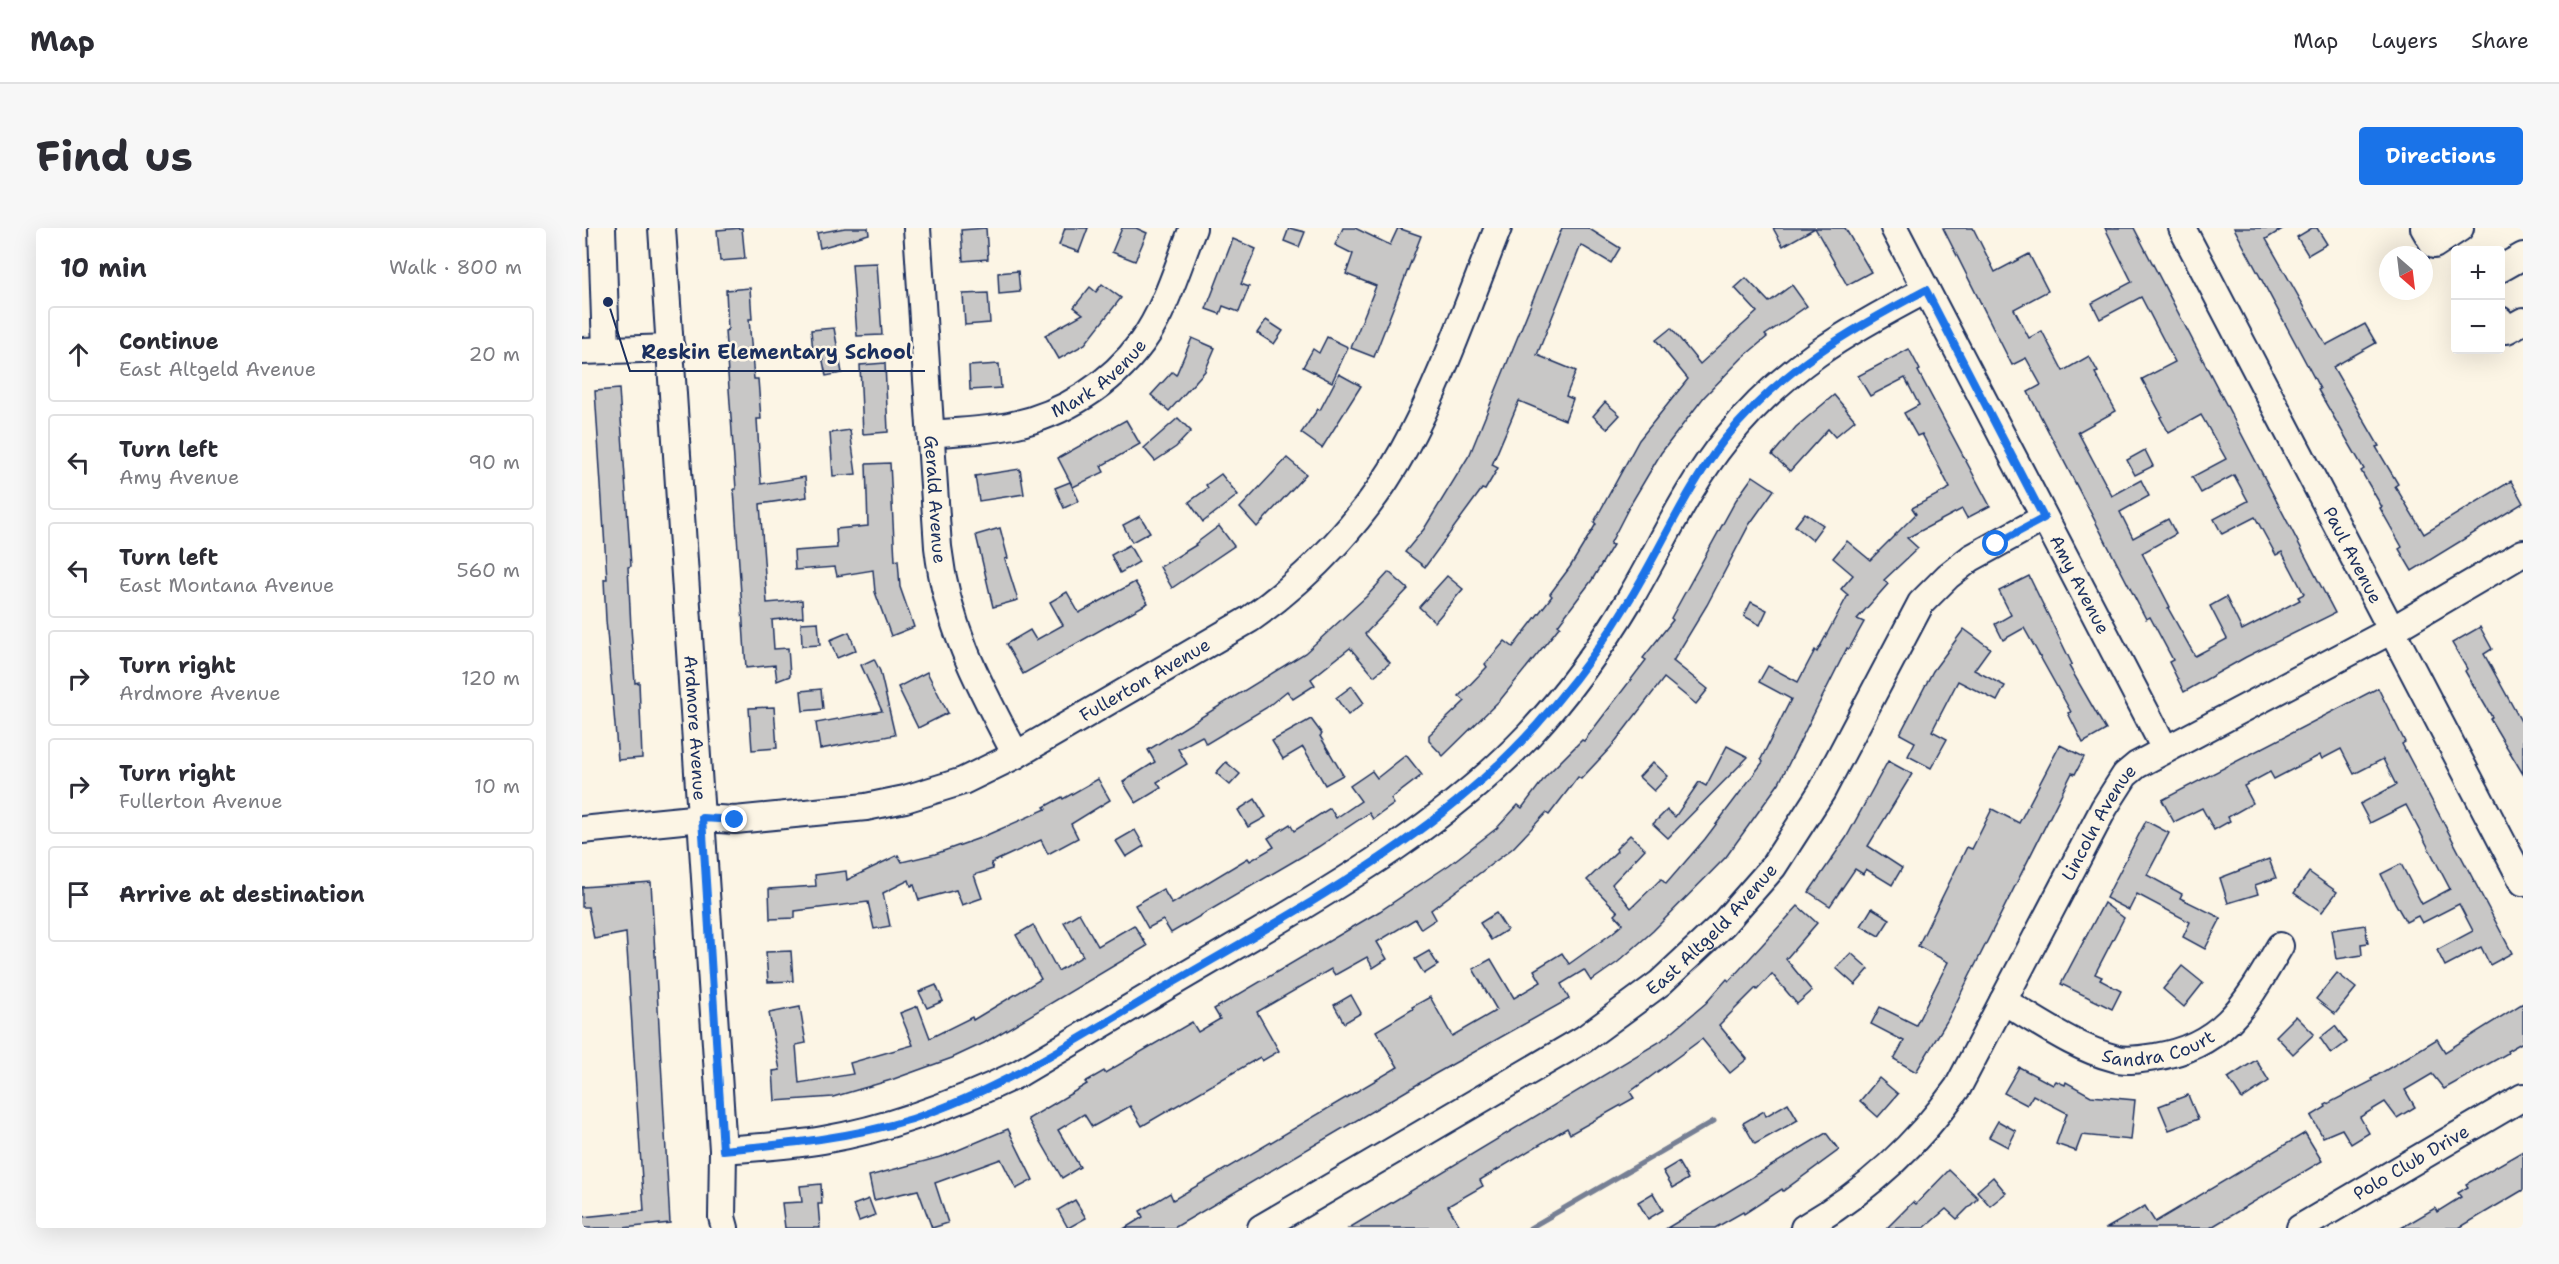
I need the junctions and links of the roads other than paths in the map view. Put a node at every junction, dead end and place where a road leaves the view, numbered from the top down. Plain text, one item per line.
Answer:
1 (602, 228) edge
2 (662, 228) edge
3 (916, 228) edge
4 (1193, 228) edge
5 (1498, 228) edge
6 (1894, 228) edge
7 (2182, 228) edge
8 (2424, 228) edge
9 (2458, 237) edge
10 (2523, 256) edge
11 (2505, 266) edge
12 (1926, 290) junction
13 (2523, 321) edge
14 (2505, 328) edge
15 (671, 348) junction
16 (594, 350) edge
17 (931, 434) junction
18 (2044, 518) junction
19 (2523, 553) edge
20 (2392, 630) junction
21 (2165, 749) junction
22 (1016, 755) junction
23 (702, 818) junction
24 (582, 830) edge
25 (2523, 882) edge
26 (2280, 946) dead end
27 (2003, 1001) junction
28 (2523, 1097) edge
29 (723, 1150) junction
30 (725, 1228) edge
31 (1261, 1228) edge
32 (1804, 1228) edge
33 (2300, 1228) edge

1 - 16 street
2 - 15 street, Ardmore Avenue
3 - 17 street, Gerald Avenue
4 - 17 street, Mark Avenue
5 - 22 street, Fullerton Avenue
6 - 12 street, Amy Avenue
7 - 20 street, Paul Avenue
8 - 9 street
10 - 11 street
12 - 18 street, Amy Avenue
12 - 29 street
13 - 14 street
15 - 16 street
15 - 23 street, Ardmore Avenue
17 - 22 street, Gerald Avenue
18 - 21 street, Amy Avenue
18 - 31 street, East Altgeld Avenue
19 - 20 street, Lincoln Avenue
20 - 21 street, Lincoln Avenue
20 - 25 street, Paul Avenue
21 - 27 street, Lincoln Avenue
22 - 23 street, Fullerton Avenue
23 - 24 street, Fullerton Avenue
23 - 29 street, Ardmore Avenue
26 - 27 street, Sandra Court
27 - 32 street, Lincoln Avenue
28 - 33 street, Polo Club Drive
29 - 30 street, Ardmore Avenue

